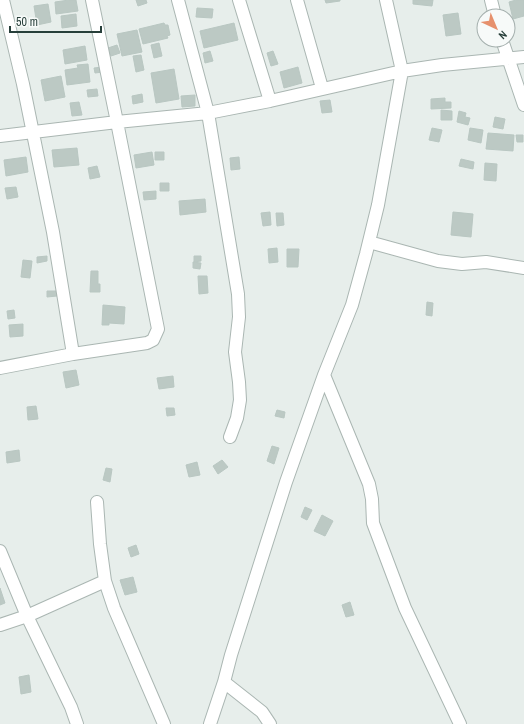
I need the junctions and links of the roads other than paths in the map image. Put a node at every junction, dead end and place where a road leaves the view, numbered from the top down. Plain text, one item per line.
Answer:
1 (3, 0) edge
2 (92, 0) edge
3 (178, 0) edge
4 (239, 0) edge
5 (297, 0) edge
6 (386, 0) edge
7 (505, 48) edge
8 (524, 57) edge
9 (508, 59) junction
10 (402, 71) junction
11 (322, 88) junction
12 (270, 101) junction
13 (524, 105) edge
14 (208, 113) junction
15 (117, 122) junction
16 (33, 133) junction
17 (0, 136) edge
18 (369, 242) junction
19 (524, 268) edge
20 (73, 354) junction
21 (0, 368) edge
22 (324, 375) junction
23 (230, 437) dead end
24 (97, 502) dead end
25 (0, 551) edge
26 (105, 581) junction
27 (27, 616) junction
28 (0, 625) edge
29 (224, 682) junction
30 (77, 724) edge
31 (164, 724) edge
32 (210, 724) edge
33 (270, 724) edge
34 (460, 724) edge

1 - 16 street
2 - 15 street
3 - 14 street
4 - 12 street
5 - 11 street
6 - 10 street
7 - 9 street
8 - 9 street
9 - 10 street
9 - 13 street
10 - 11 street
10 - 18 street
11 - 12 street
12 - 14 street
14 - 15 street
14 - 23 street
15 - 16 street
15 - 20 street
16 - 17 street
16 - 20 street
18 - 19 street
18 - 22 street
20 - 21 street
22 - 29 street
22 - 34 street
24 - 26 street
25 - 27 street
26 - 27 street
26 - 31 street
27 - 28 street
27 - 30 street
29 - 32 street
29 - 33 street

